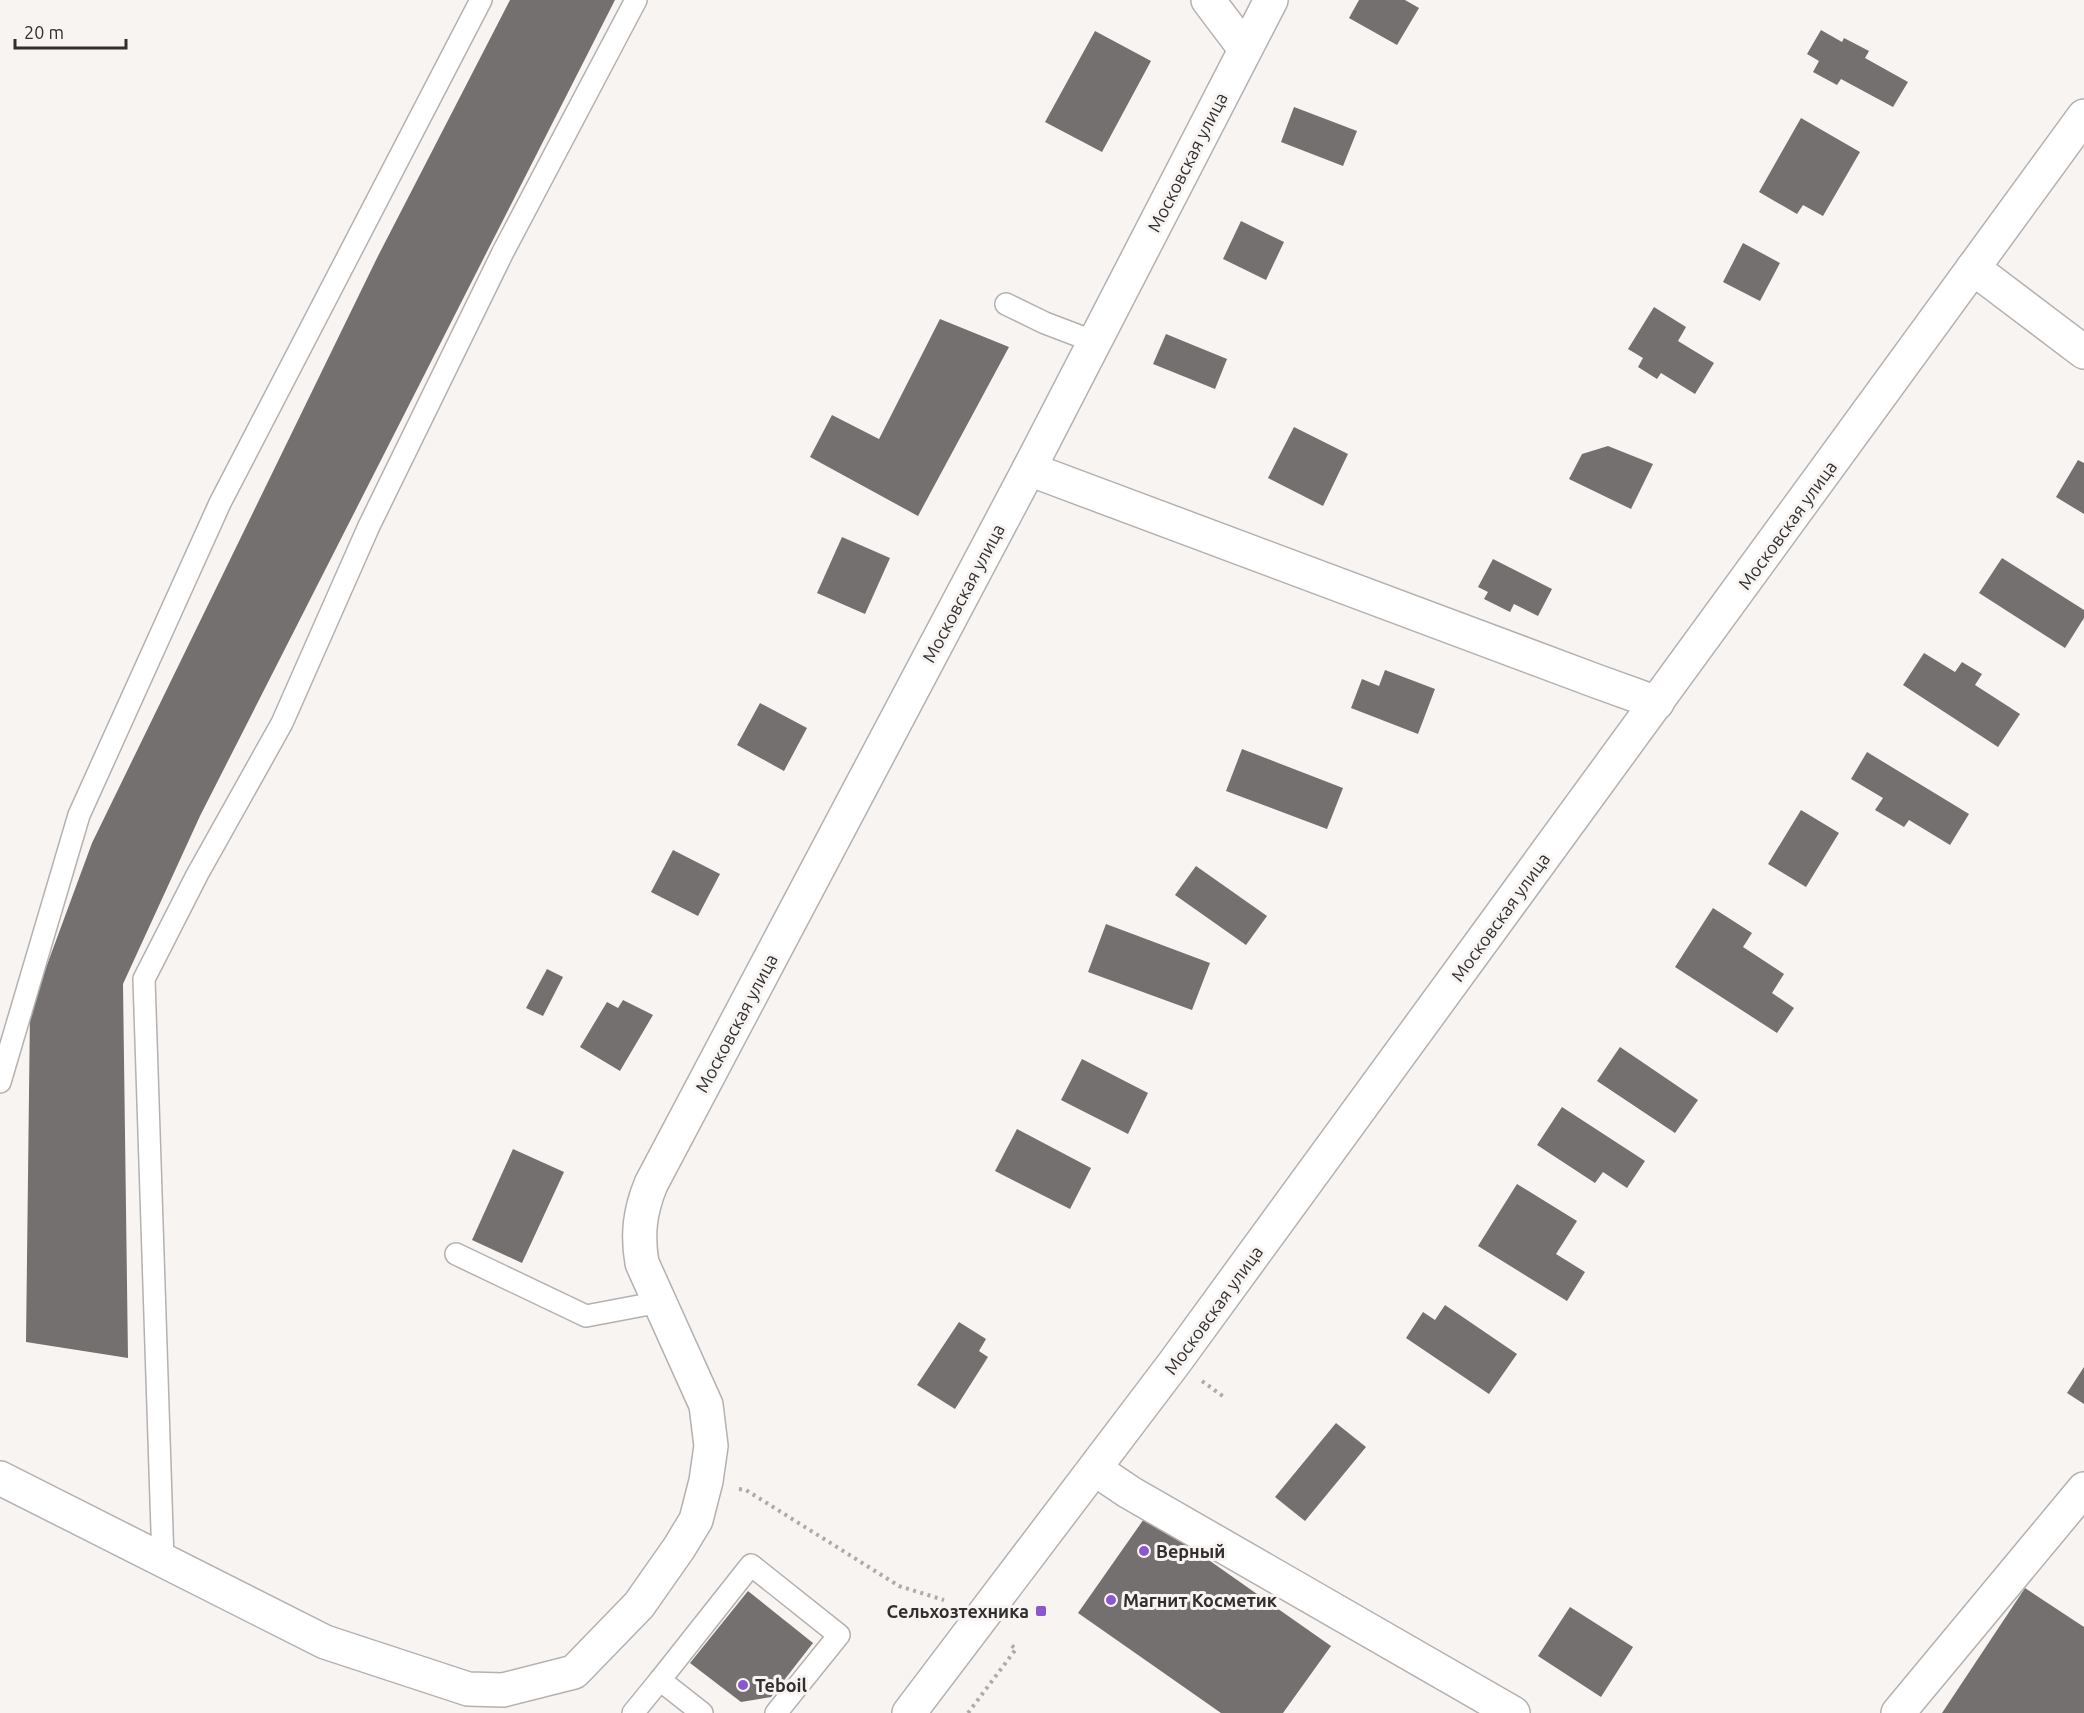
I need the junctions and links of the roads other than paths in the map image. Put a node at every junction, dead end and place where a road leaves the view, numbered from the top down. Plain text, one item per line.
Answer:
1 (481, 0) edge
2 (636, 0) edge
3 (1208, 0) edge
4 (1271, 0) edge
5 (1245, 48) junction
6 (2084, 116) edge
7 (1973, 268) junction
8 (1006, 304) dead end
9 (1095, 342) junction
10 (2084, 352) edge
11 (1029, 469) junction
12 (1658, 703) junction
13 (0, 1082) edge
14 (456, 1254) dead end
15 (660, 1302) junction
16 (1095, 1469) junction
17 (0, 1478) edge
18 (2084, 1489) edge
19 (163, 1561) junction
20 (660, 1680) junction
21 (633, 1713) edge
22 (702, 1713) edge
23 (776, 1713) edge
24 (909, 1713) edge
25 (1513, 1713) edge
26 (1898, 1713) edge

1 - 13 lane
2 - 19 lane
3 - 5 street
4 - 5 street, Московская улица
5 - 9 street, Московская улица
6 - 7 street, Московская улица
7 - 10 street
7 - 12 street, Московская улица
8 - 9 lane
9 - 11 street, Московская улица
11 - 12 street
11 - 15 street, Московская улица
12 - 16 street, Московская улица
14 - 15 lane
15 - 19 street, Московская улица
16 - 24 street, Московская улица
16 - 25 street
17 - 19 street, Московская улица
18 - 26 street
20 - 21 lane
20 - 22 lane
20 - 23 lane

